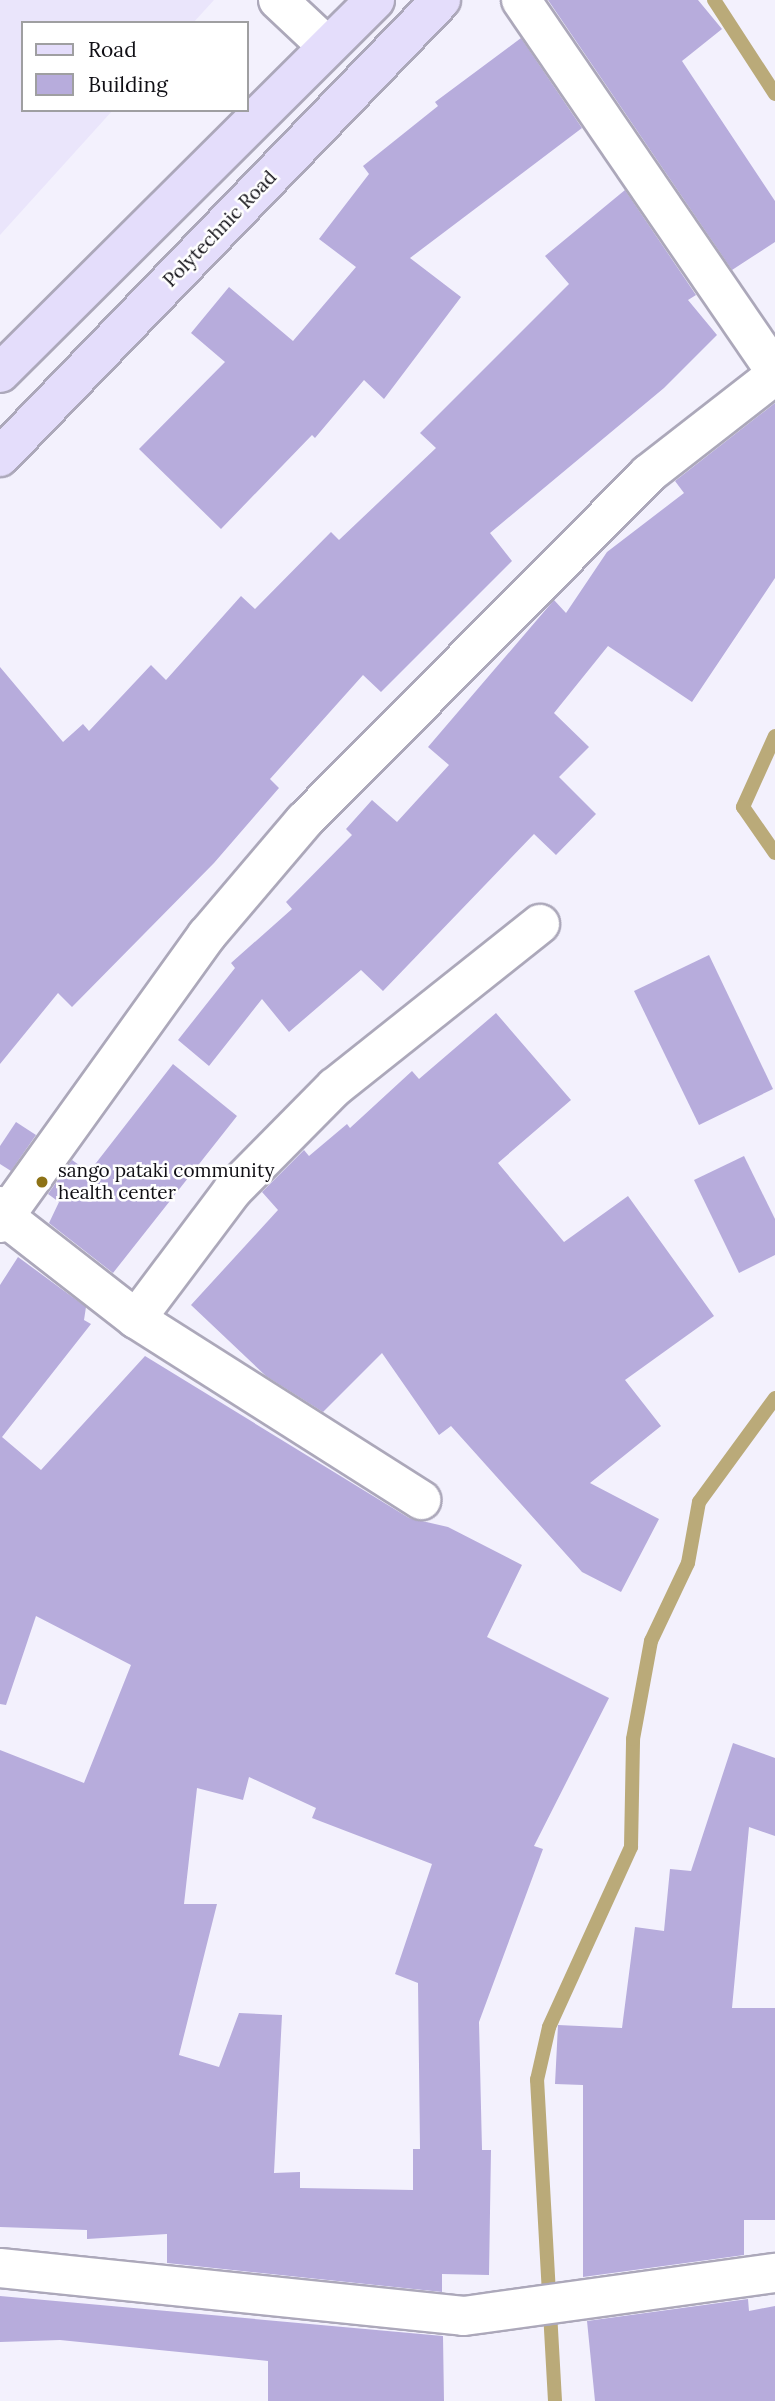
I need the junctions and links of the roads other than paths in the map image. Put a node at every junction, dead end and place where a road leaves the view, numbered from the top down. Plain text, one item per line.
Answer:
1 (278, 0) edge
2 (375, 0) edge
3 (521, 0) edge
4 (429, 4) edge
5 (326, 45) junction
6 (0, 373) edge
7 (775, 373) edge
8 (0, 457) edge
9 (540, 925) dead end
10 (2, 1215) edge
11 (136, 1319) junction
12 (421, 1500) dead end
13 (0, 2268) edge
14 (775, 2273) edge

1 - 5 street
2 - 5 main road
3 - 7 street
4 - 8 main road, Polytechnic Road
5 - 6 main road
7 - 10 street
9 - 11 street
10 - 11 street
11 - 12 street
13 - 14 street

